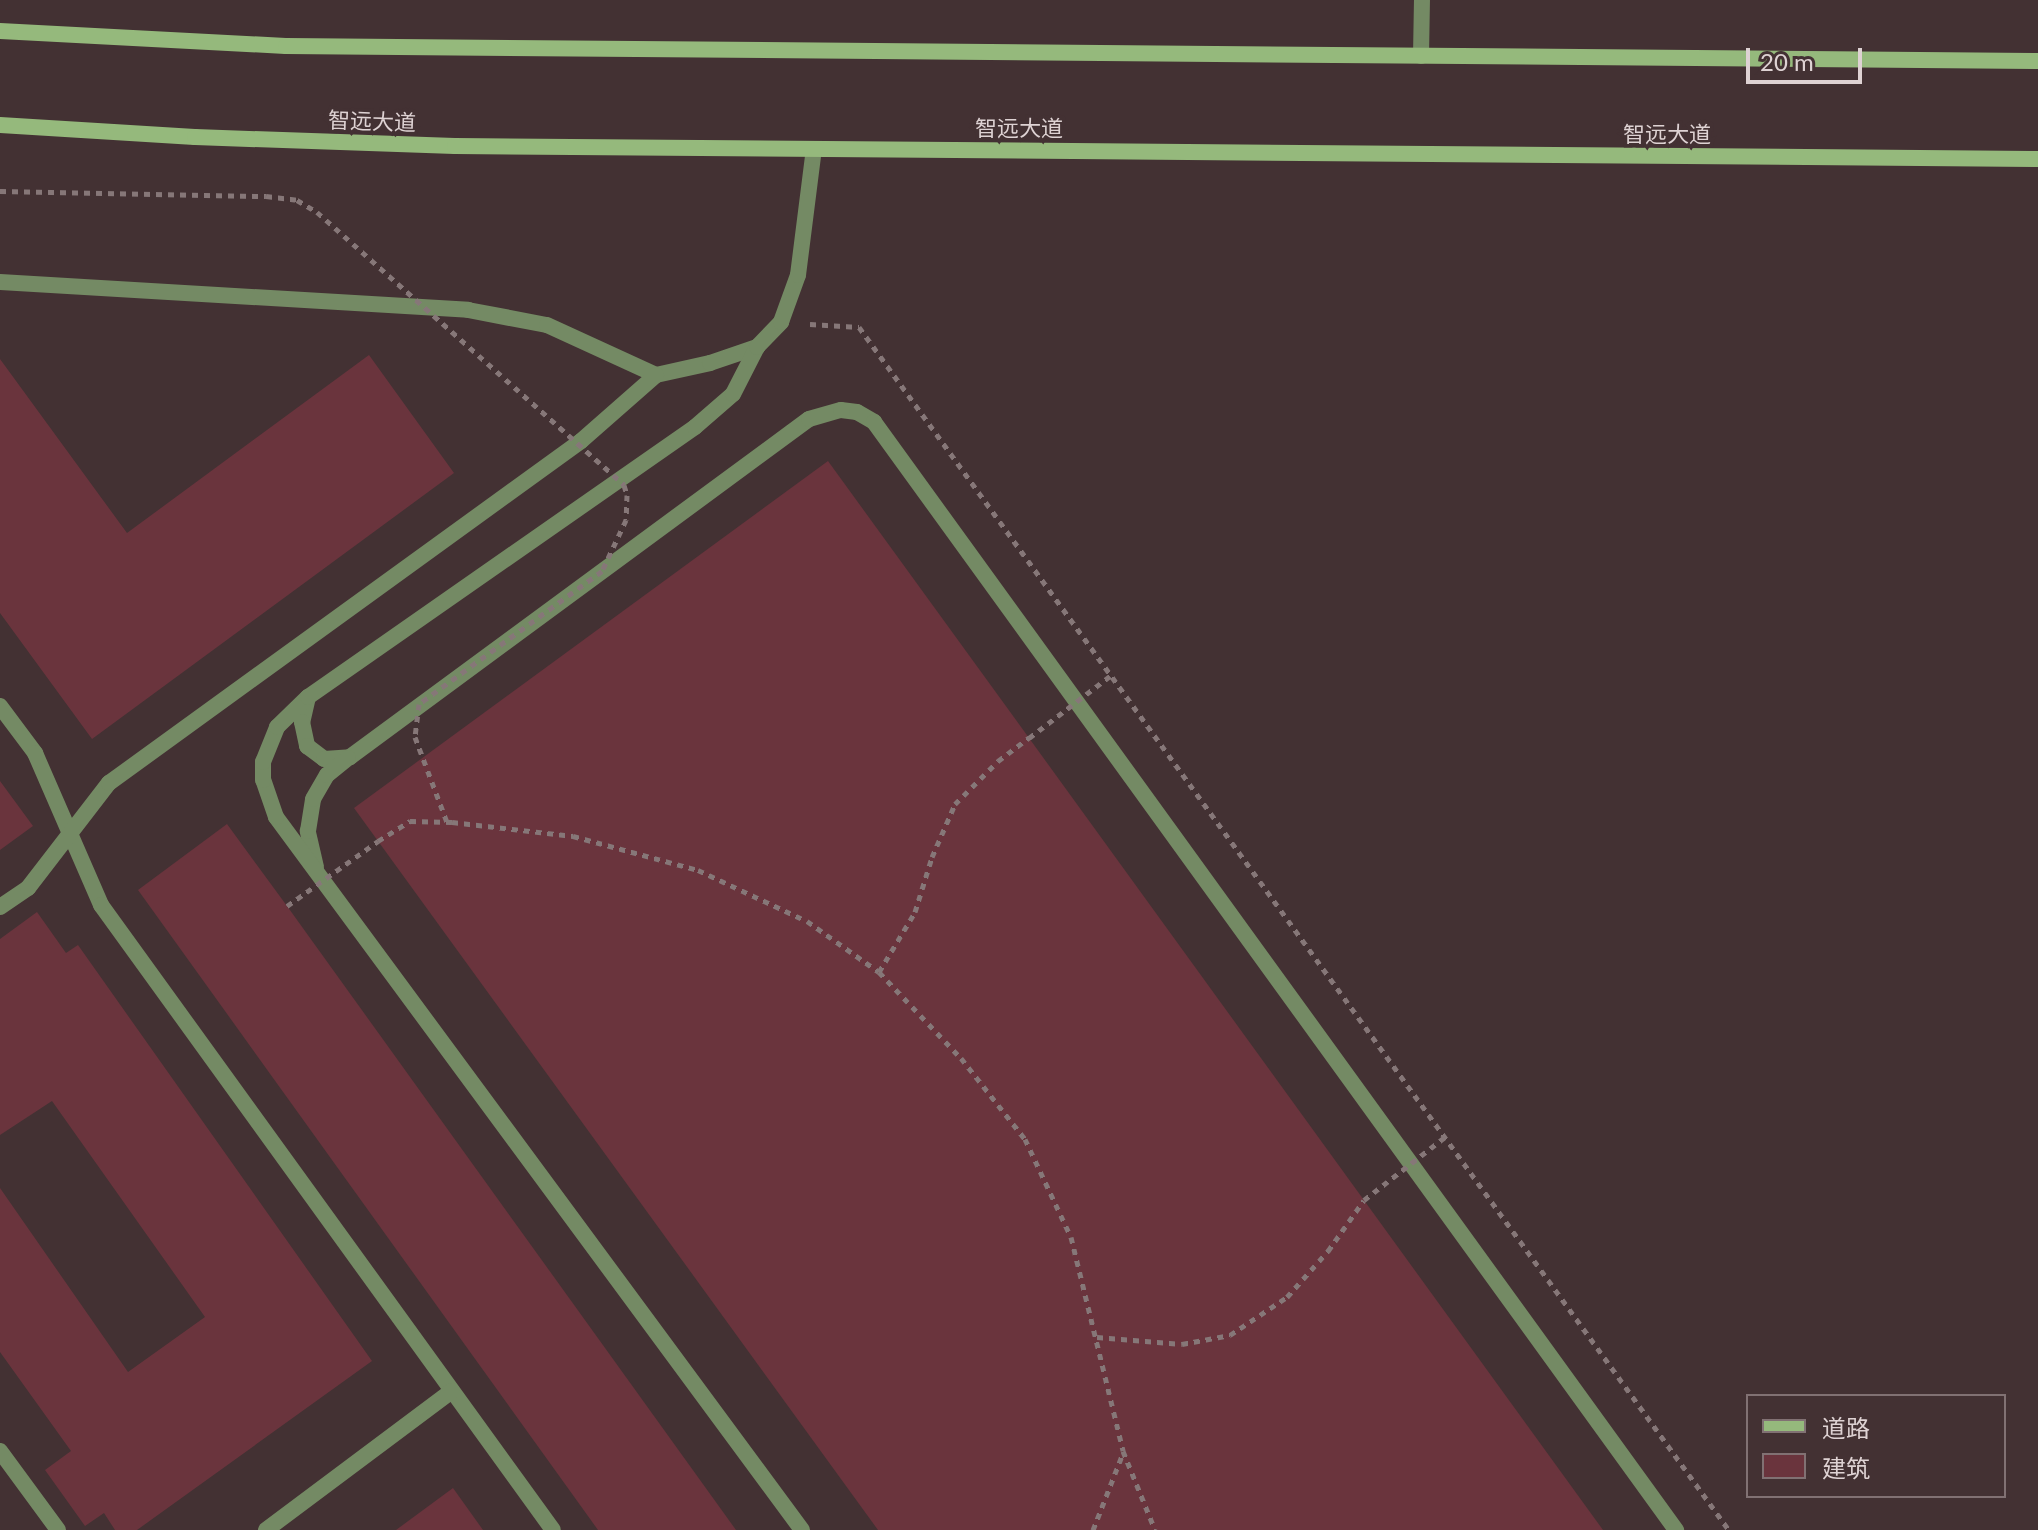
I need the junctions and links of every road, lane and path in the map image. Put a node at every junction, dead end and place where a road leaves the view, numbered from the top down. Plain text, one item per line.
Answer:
1 (1422, 0) edge
2 (0, 31) edge
3 (1421, 56) junction
4 (2038, 61) edge
5 (0, 125) edge
6 (814, 149) junction
7 (2038, 159) edge
8 (0, 191) edge
9 (0, 282) edge
10 (781, 322) junction
11 (757, 347) junction
12 (656, 375) junction
13 (1110, 676) junction
14 (308, 697) junction
15 (0, 706) edge
16 (350, 757) junction
17 (447, 822) junction
18 (70, 833) junction
19 (318, 874) junction
20 (287, 906) dead end
21 (0, 907) edge
22 (879, 972) junction
23 (1445, 1137) junction
24 (1097, 1337) junction
25 (452, 1391) junction
26 (0, 1451) edge
27 (1123, 1451) junction
28 (58, 1530) edge
29 (266, 1530) edge
30 (553, 1530) edge
31 (802, 1530) edge
32 (1093, 1530) edge
33 (1155, 1530) edge
34 (1676, 1530) edge
35 (1729, 1530) edge

1 - 3 lane
2 - 3 main road
3 - 4 main road
5 - 6 main road, 智远大道
6 - 7 main road, 智远大道
6 - 10 lane
8 - 17 path, bridge
9 - 12 lane
10 - 11 lane
10 - 13 path
11 - 12 lane
11 - 14 lane
12 - 18 lane
13 - 22 path, bridge
13 - 23 path
14 - 16 lane
14 - 19 lane
15 - 18 lane
16 - 19 lane
16 - 34 lane
17 - 20 path, bridge
17 - 22 path
18 - 21 lane
18 - 25 lane
19 - 31 lane
22 - 24 path
23 - 24 path, bridge
23 - 35 path
24 - 27 path
25 - 29 lane
25 - 30 lane
26 - 28 lane
27 - 32 path
27 - 33 path

